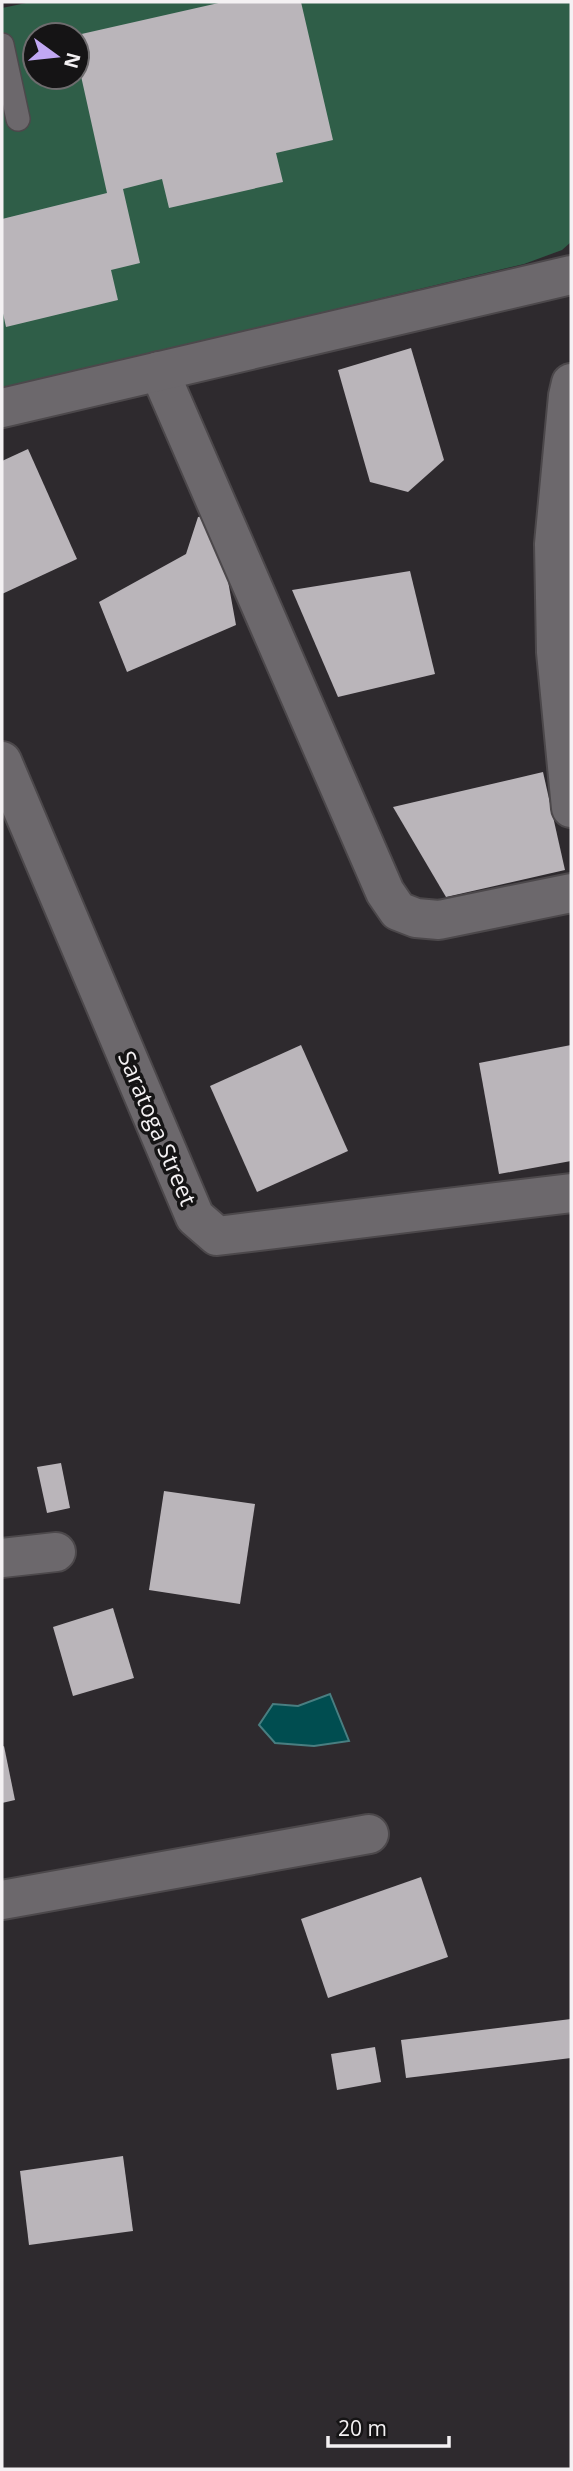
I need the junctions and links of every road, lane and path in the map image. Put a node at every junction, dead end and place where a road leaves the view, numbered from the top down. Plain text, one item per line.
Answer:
1 (2, 46) edge
2 (18, 119) dead end
3 (571, 275) edge
4 (159, 371) junction
5 (571, 383) edge
6 (2, 408) edge
7 (2, 761) edge
8 (571, 808) edge
9 (571, 893) edge
10 (571, 1192) edge
11 (56, 1552) dead end
12 (2, 1558) edge
13 (369, 1834) dead end
14 (2, 1900) edge

1 - 2 lane
3 - 4 street
4 - 6 street
4 - 9 street
5 - 8 street
7 - 10 street, Saratoga Street
11 - 12 street
13 - 14 street

